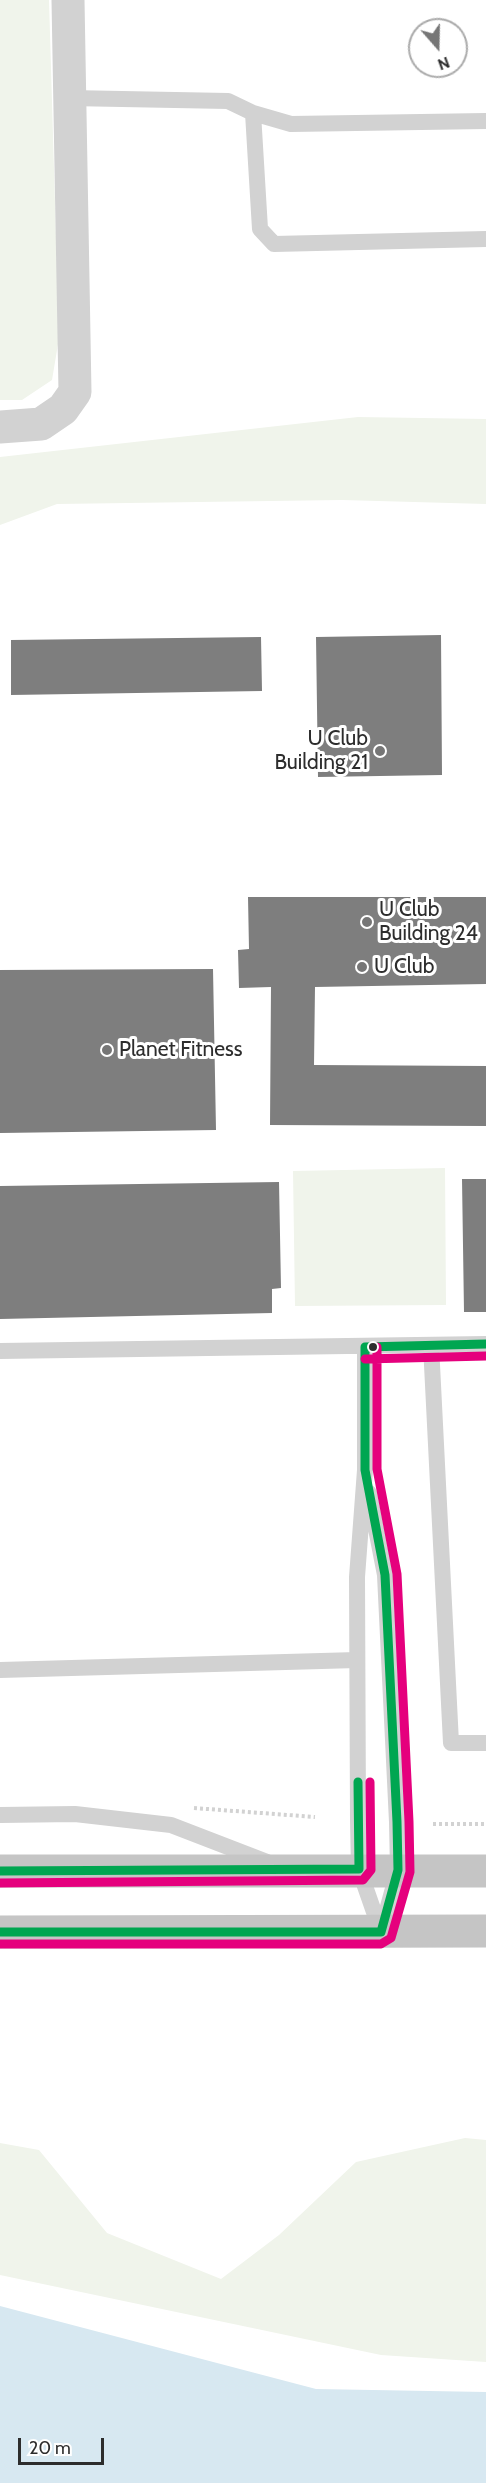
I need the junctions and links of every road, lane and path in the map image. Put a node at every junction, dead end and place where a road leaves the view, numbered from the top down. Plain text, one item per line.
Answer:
1 (68, 0) edge
2 (69, 98) junction
3 (253, 113) junction
4 (486, 121) edge
5 (486, 239) edge
6 (0, 427) edge
7 (486, 1344) edge
8 (431, 1345) junction
9 (365, 1347) junction
10 (0, 1352) edge
11 (365, 1470) junction
12 (357, 1660) junction
13 (0, 1670) edge
14 (486, 1743) edge
15 (190, 1808) dead end
16 (0, 1815) edge
17 (315, 1817) dead end
18 (433, 1824) dead end
19 (486, 1824) edge
20 (359, 1869) junction
21 (287, 1870) junction
22 (398, 1870) junction
23 (0, 1871) edge
24 (486, 1871) edge
25 (486, 1931) edge
26 (0, 1932) edge
27 (381, 1932) junction

1 - 2 street
2 - 3 lane
2 - 6 street
3 - 4 lane
3 - 5 lane
7 - 8 lane
8 - 9 lane
8 - 14 lane
9 - 10 lane
9 - 11 lane
11 - 12 lane
11 - 22 lane
12 - 13 lane
12 - 20 lane
15 - 17 path
16 - 21 lane
18 - 19 path
20 - 21 main road
20 - 22 main road
20 - 27 lane
21 - 23 main road
22 - 24 main road
22 - 27 lane
25 - 27 main road
26 - 27 main road

